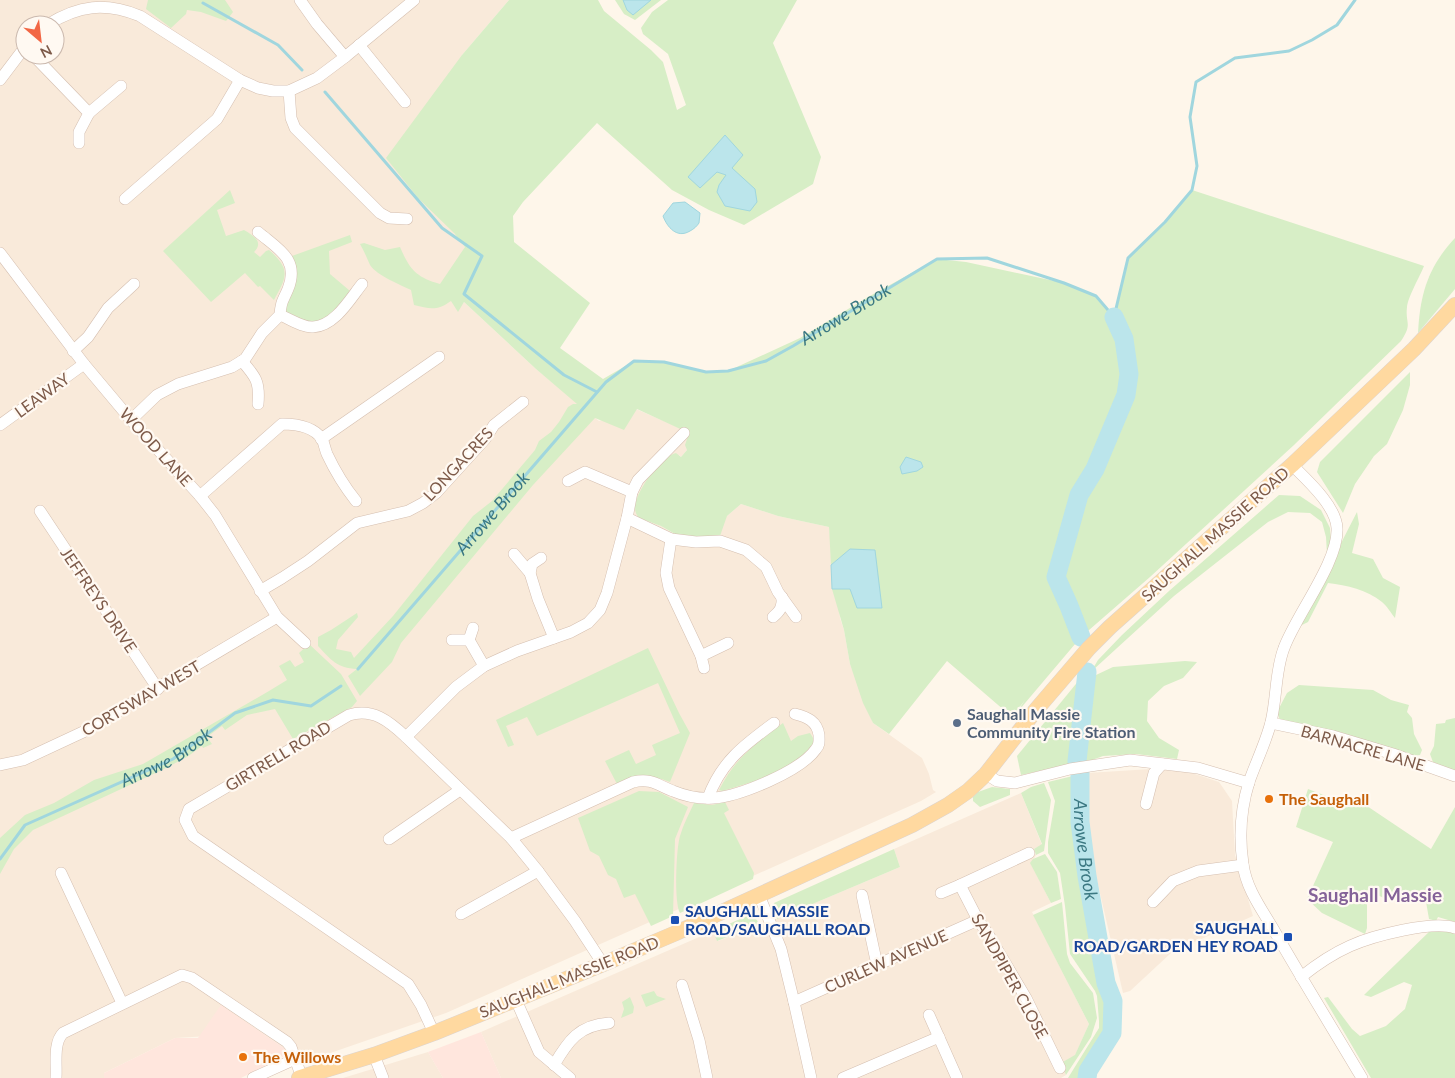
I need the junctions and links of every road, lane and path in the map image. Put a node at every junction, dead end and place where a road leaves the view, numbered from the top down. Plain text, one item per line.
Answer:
1 (67, 0) edge
2 (300, 0) edge
3 (413, 0) edge
4 (70, 12) junction
5 (64, 15) edge
6 (359, 45) junction
7 (345, 57) junction
8 (15, 60) edge
9 (43, 65) edge
10 (0, 80) edge
11 (240, 80) junction
12 (121, 86) dead end
13 (289, 91) junction
14 (405, 102) dead end
15 (89, 113) junction
16 (79, 143) dead end
17 (125, 199) dead end
18 (407, 219) dead end
19 (258, 232) dead end
20 (0, 253) edge
21 (134, 284) dead end
22 (362, 284) dead end
23 (1455, 304) edge
24 (280, 315) junction
25 (73, 351) junction
26 (439, 358) dead end
27 (242, 361) junction
28 (84, 364) junction
29 (523, 402) dead end
30 (258, 404) dead end
31 (130, 420) junction
32 (0, 425) edge
33 (684, 433) dead end
34 (322, 438) junction
35 (1292, 465) junction
36 (568, 481) dead end
37 (632, 492) junction
38 (200, 496) junction
39 (356, 502) dead end
40 (40, 511) dead end
41 (627, 518) junction
42 (671, 539) junction
43 (514, 554) dead end
44 (541, 558) dead end
45 (530, 573) junction
46 (260, 590) junction
47 (782, 598) junction
48 (773, 616) dead end
49 (276, 617) junction
50 (796, 617) dead end
51 (473, 628) dead end
52 (554, 638) junction
53 (452, 640) dead end
54 (469, 640) junction
55 (305, 643) dead end
56 (728, 643) dead end
57 (701, 656) junction
58 (484, 666) junction
59 (704, 668) dead end
60 (158, 689) junction
61 (795, 714) dead end
62 (774, 723) dead end
63 (1271, 723) junction
64 (406, 737) junction
65 (1162, 764) junction
66 (0, 765) edge
67 (986, 774) junction
68 (1455, 776) edge
69 (1249, 783) junction
70 (460, 790) junction
71 (708, 798) junction
72 (1146, 804) dead end
73 (510, 838) junction
74 (389, 839) dead end
75 (1029, 853) dead end
76 (1243, 866) junction
77 (538, 871) junction
78 (61, 873) dead end
79 (960, 885) junction
80 (941, 893) dead end
81 (759, 895) junction
82 (862, 895) dead end
83 (1153, 902) dead end
84 (461, 914) dead end
85 (978, 920) junction
86 (1455, 928) edge
87 (603, 964) junction
88 (877, 965) junction
89 (1301, 976) junction
90 (682, 985) dead end
91 (516, 1000) junction
92 (794, 1002) junction
93 (122, 1003) junction
94 (929, 1015) dead end
95 (609, 1023) dead end
96 (434, 1033) junction
97 (939, 1037) junction
98 (374, 1055) junction
99 (295, 1059) junction
100 (554, 1065) junction
101 (1060, 1068) dead end
102 (704, 1077) edge
103 (56, 1078) edge
104 (253, 1078) edge
105 (301, 1078) edge
106 (383, 1078) edge
107 (570, 1078) edge
108 (811, 1078) edge
109 (843, 1078) edge
110 (956, 1078) edge
111 (1362, 1078) edge

1 - 4 street
2 - 7 street
3 - 6 street
4 - 5 street
4 - 11 street
6 - 7 street
6 - 14 street
7 - 13 street
8 - 10 street
9 - 15 street
11 - 13 street
11 - 17 street
12 - 15 street
13 - 18 street
15 - 16 street
19 - 24 street
20 - 25 street, WOOD LANE
21 - 25 street
22 - 24 street
23 - 35 main road, SAUGHALL MASSIE ROAD
24 - 27 street
25 - 28 street, WOOD LANE
26 - 34 street
27 - 30 street
27 - 31 street
28 - 31 street, WOOD LANE
28 - 32 street, LEAWAY
29 - 46 street, LONGACRES
31 - 38 street, WOOD LANE
33 - 37 street
34 - 38 street
34 - 39 street
35 - 63 street
35 - 67 main road, SAUGHALL MASSIE ROAD
36 - 37 street
37 - 41 street
38 - 46 street, WOOD LANE
40 - 60 street, JEFFREYS DRIVE
41 - 42 street
41 - 52 street
42 - 47 street
42 - 57 street
43 - 45 street
44 - 45 street
45 - 52 street
46 - 49 street, WOOD LANE
47 - 48 street
47 - 50 street
49 - 55 street, WOOD LANE
49 - 60 street, CORTSWAY WEST
51 - 54 street
52 - 58 street
53 - 54 street
54 - 58 street
56 - 57 street
57 - 59 street
58 - 64 street
60 - 66 street, CORTSWAY WEST
61 - 71 street
62 - 71 street
63 - 68 street, BARNACRE LANE
63 - 69 street
64 - 70 street, GIRTRELL ROAD
64 - 96 street, GIRTRELL ROAD
65 - 67 street
65 - 69 street
65 - 72 street
67 - 81 main road, SAUGHALL MASSIE ROAD
69 - 76 street
70 - 73 street, GIRTRELL ROAD
70 - 74 street
71 - 73 street
73 - 77 street, GIRTRELL ROAD
75 - 79 street
76 - 83 street
76 - 89 street
77 - 84 street
77 - 87 street, GIRTRELL ROAD
78 - 93 street
79 - 80 street
79 - 85 street, SANDPIPER CLOSE
81 - 87 main road, SAUGHALL MASSIE ROAD
81 - 92 street
82 - 88 street
85 - 88 street, CURLEW AVENUE
85 - 101 street, SANDPIPER CLOSE
86 - 89 street
87 - 91 main road, SAUGHALL MASSIE ROAD
88 - 92 street, CURLEW AVENUE
89 - 111 street
90 - 102 street
91 - 96 main road, SAUGHALL MASSIE ROAD
91 - 100 street
92 - 108 street
93 - 99 street
93 - 103 street
94 - 97 street
95 - 100 street
96 - 98 main road, SAUGHALL MASSIE ROAD
97 - 109 street
97 - 110 street
98 - 105 main road, SAUGHALL MASSIE ROAD
98 - 106 street
99 - 104 street
99 - 105 street
100 - 107 street

